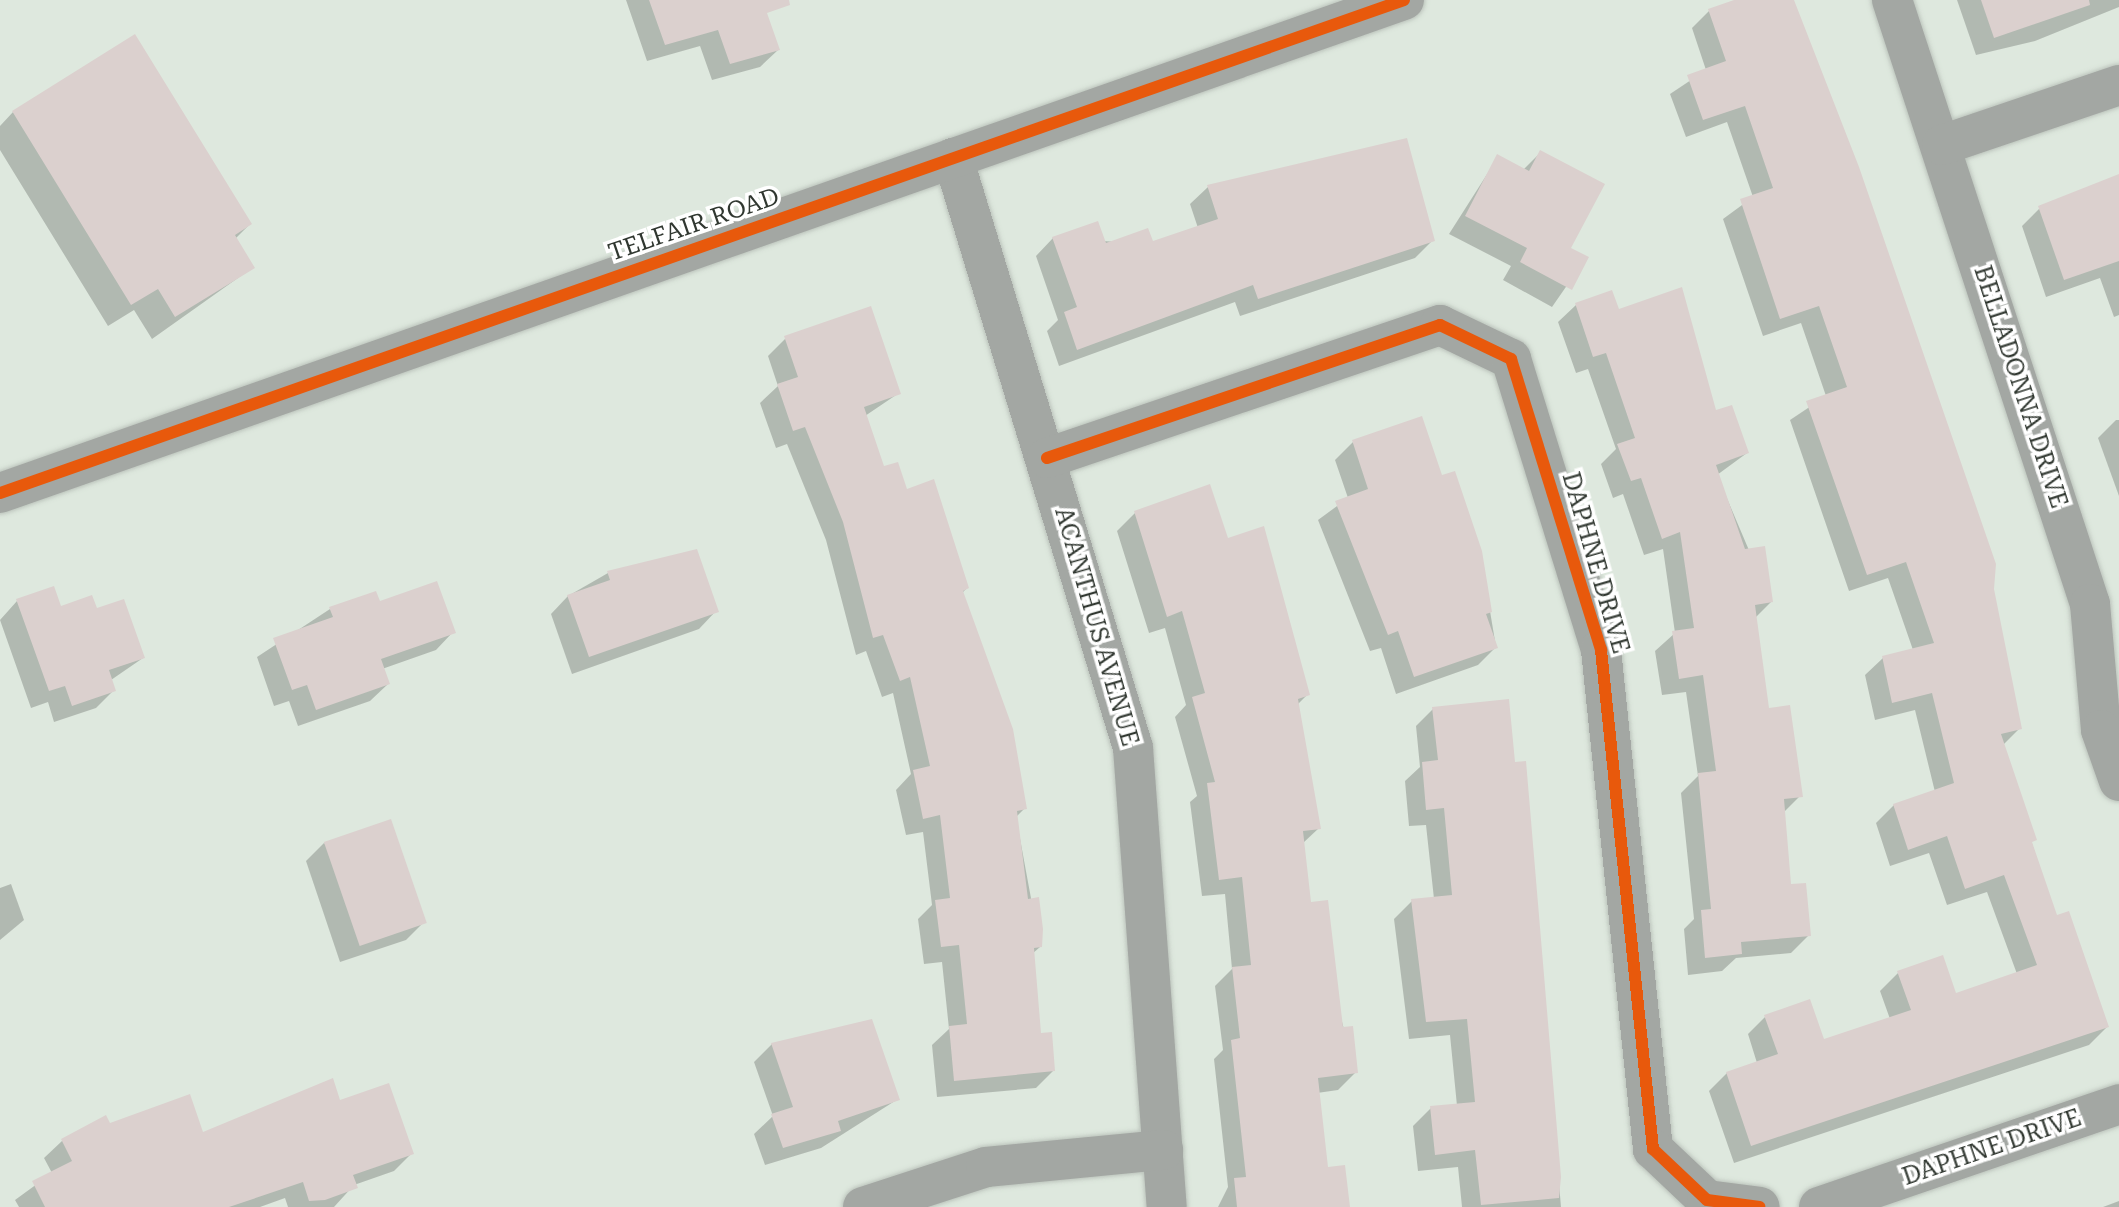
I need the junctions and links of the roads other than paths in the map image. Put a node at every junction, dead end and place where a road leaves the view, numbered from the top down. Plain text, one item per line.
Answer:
1 (1404, 0) edge
2 (1892, 0) edge
3 (2119, 85) edge
4 (1942, 145) junction
5 (953, 158) junction
6 (1047, 458) junction
7 (0, 493) edge
8 (2105, 599) edge
9 (2119, 781) edge
10 (2119, 1104) edge
11 (1163, 1150) junction
12 (863, 1207) edge
13 (1167, 1207) edge
14 (1760, 1207) edge
15 (1819, 1207) edge

1 - 5 street, TELFAIR ROAD
2 - 4 street, BELLADONNA DRIVE
3 - 4 street
4 - 8 street, BELLADONNA DRIVE
5 - 6 street, ACANTHUS AVENUE
5 - 7 street, TELFAIR ROAD
6 - 11 street, ACANTHUS AVENUE
6 - 14 street, DAPHNE DRIVE
8 - 9 street, BELLADONNA DRIVE
10 - 15 street, DAPHNE DRIVE
11 - 12 street
11 - 13 street, ACANTHUS AVENUE

